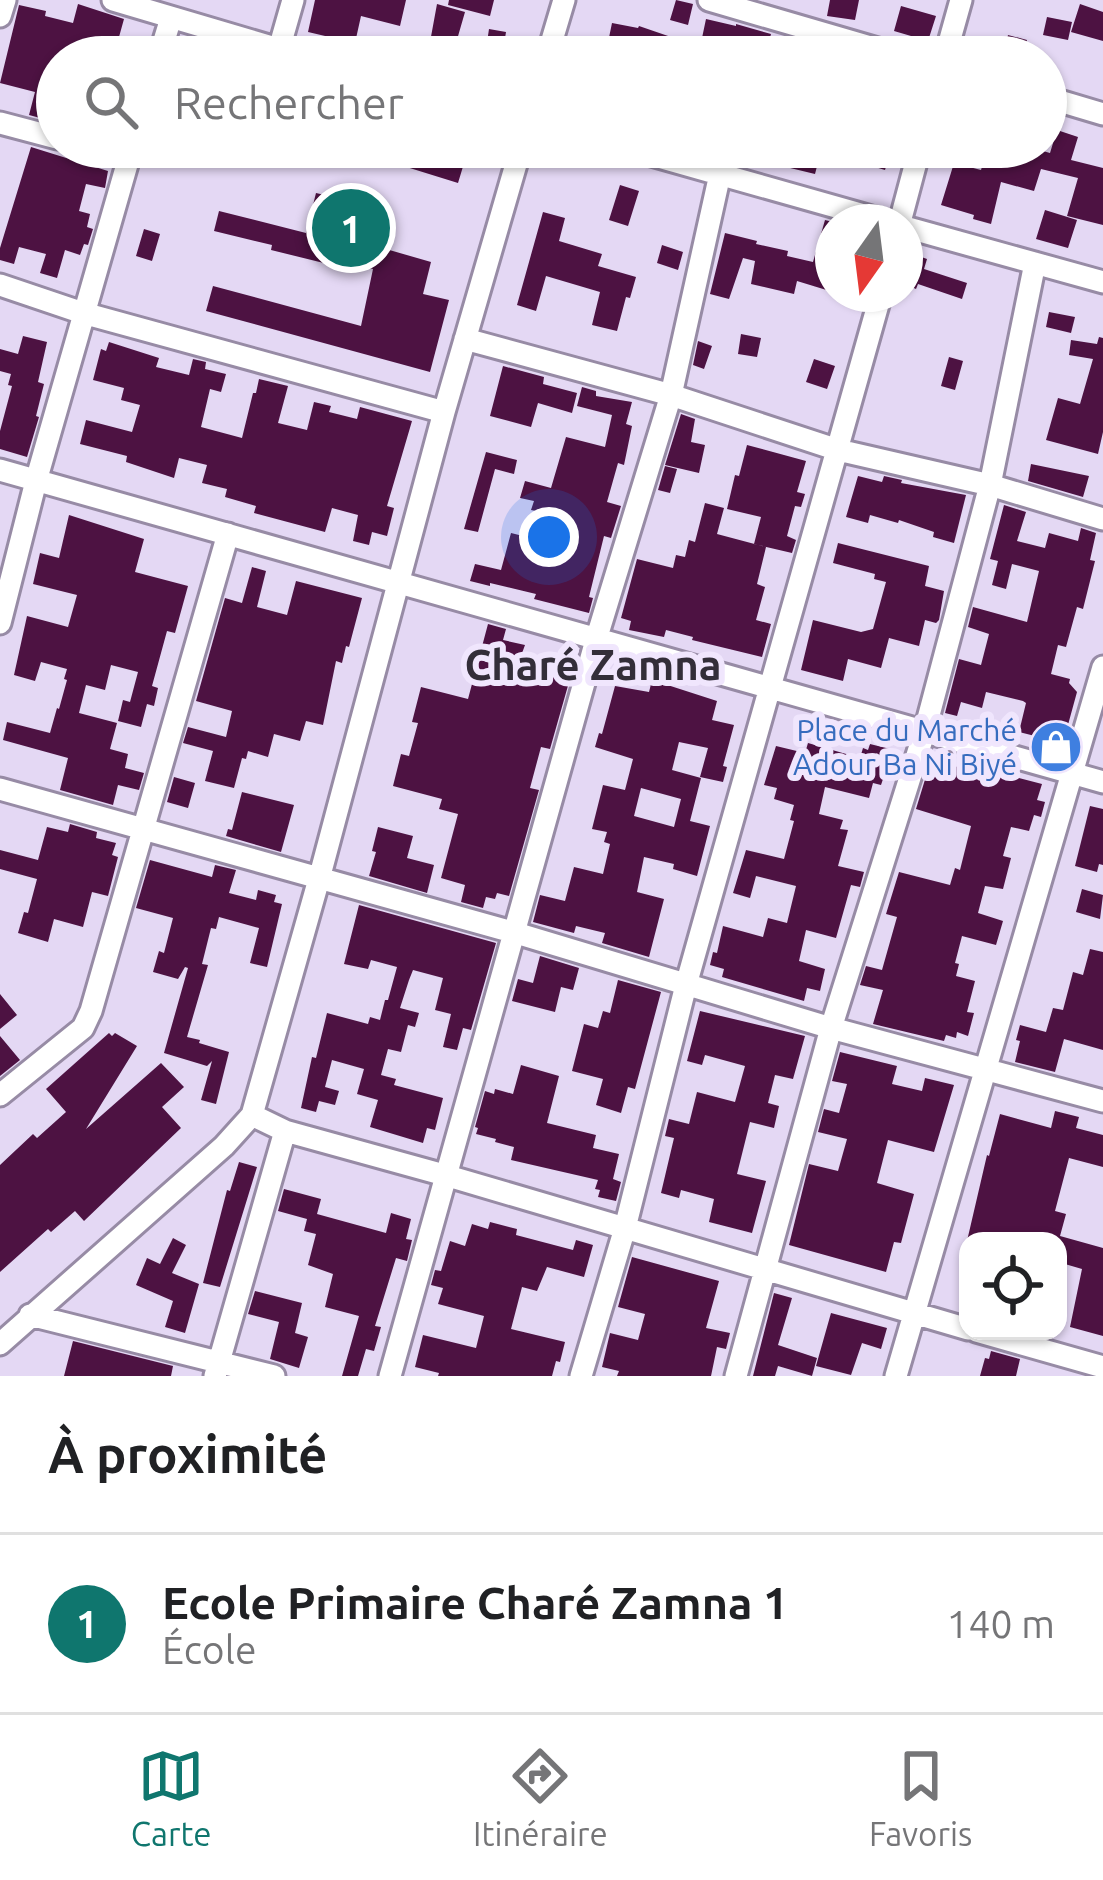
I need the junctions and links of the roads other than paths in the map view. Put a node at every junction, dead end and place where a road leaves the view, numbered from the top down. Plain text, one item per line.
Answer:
1 (4, 0) edge
2 (113, 0) edge
3 (292, 0) edge
4 (564, 0) edge
5 (709, 0) edge
6 (961, 0) edge
7 (0, 16) edge
8 (171, 18) junction
9 (165, 36) edge
10 (234, 36) edge
11 (282, 36) edge
12 (553, 36) edge
13 (833, 36) edge
14 (951, 36) edge
15 (1067, 104) edge
16 (1103, 114) edge
17 (0, 123) edge
18 (36, 132) edge
19 (126, 168) edge
20 (515, 168) edge
21 (698, 168) edge
22 (915, 168) edge
23 (720, 174) junction
24 (826, 204) edge
25 (907, 204) edge
26 (923, 230) edge
27 (1035, 263) junction
28 (1103, 283) edge
29 (0, 285) edge
30 (875, 312) edge
31 (83, 313) junction
32 (465, 339) junction
33 (671, 394) junction
34 (444, 412) junction
35 (838, 450) junction
36 (0, 470) edge
37 (36, 482) junction
38 (990, 484) junction
39 (1103, 519) edge
40 (228, 534) junction
41 (398, 584) junction
42 (0, 623) edge
43 (596, 640) junction
44 (1103, 667) edge
45 (772, 688) junction
46 (925, 730) junction
47 (1071, 772) junction
48 (1103, 782) edge
49 (0, 789) edge
50 (143, 830) junction
51 (319, 879) junction
52 (516, 933) junction
53 (686, 985) junction
54 (830, 1028) junction
55 (984, 1068) junction
56 (0, 1095) edge
57 (1103, 1101) edge
58 (252, 1115) junction
59 (285, 1131) junction
60 (448, 1176) junction
61 (625, 1228) junction
62 (766, 1271) junction
63 (914, 1313) junction
64 (30, 1316) junction
65 (959, 1326) edge
66 (2, 1337) edge
67 (1008, 1340) edge
68 (1103, 1366) edge
69 (218, 1368) edge
70 (274, 1376) edge
71 (390, 1376) edge
72 (581, 1376) edge
73 (736, 1376) edge
74 (896, 1376) edge
75 (1100, 1376) edge

1 - 7 street
2 - 8 street
3 - 11 street
4 - 12 street
5 - 13 street
6 - 14 street
8 - 9 street
8 - 10 street
15 - 16 street
17 - 18 street
19 - 31 street
20 - 32 street
21 - 23 street
22 - 25 street
23 - 24 street
23 - 33 street
26 - 27 street
27 - 28 street
27 - 38 street
29 - 31 street
30 - 35 street
31 - 34 street
31 - 37 street
32 - 33 street
32 - 34 street
33 - 35 street
33 - 43 street
34 - 41 street
35 - 38 street
35 - 45 street
36 - 37 street
37 - 40 street
37 - 42 street
38 - 39 street
38 - 46 street
40 - 41 street
40 - 50 street
41 - 43 street
41 - 51 street
43 - 45 street
43 - 52 street
44 - 47 street
45 - 46 street
45 - 53 street
46 - 47 street
46 - 54 street
47 - 48 street
47 - 55 street
49 - 50 street
50 - 51 street
50 - 56 street
51 - 52 street
51 - 58 street
52 - 53 street
52 - 60 street
53 - 54 street
53 - 61 street
54 - 55 street
54 - 62 street
55 - 57 street
55 - 63 street
58 - 59 street
58 - 64 street
59 - 60 street
59 - 69 street
60 - 61 street
60 - 71 street
61 - 62 street
61 - 72 street
62 - 63 street
62 - 73 street
63 - 65 street
63 - 74 street
64 - 66 street
64 - 69 street
67 - 68 street
68 - 75 street
69 - 70 street

